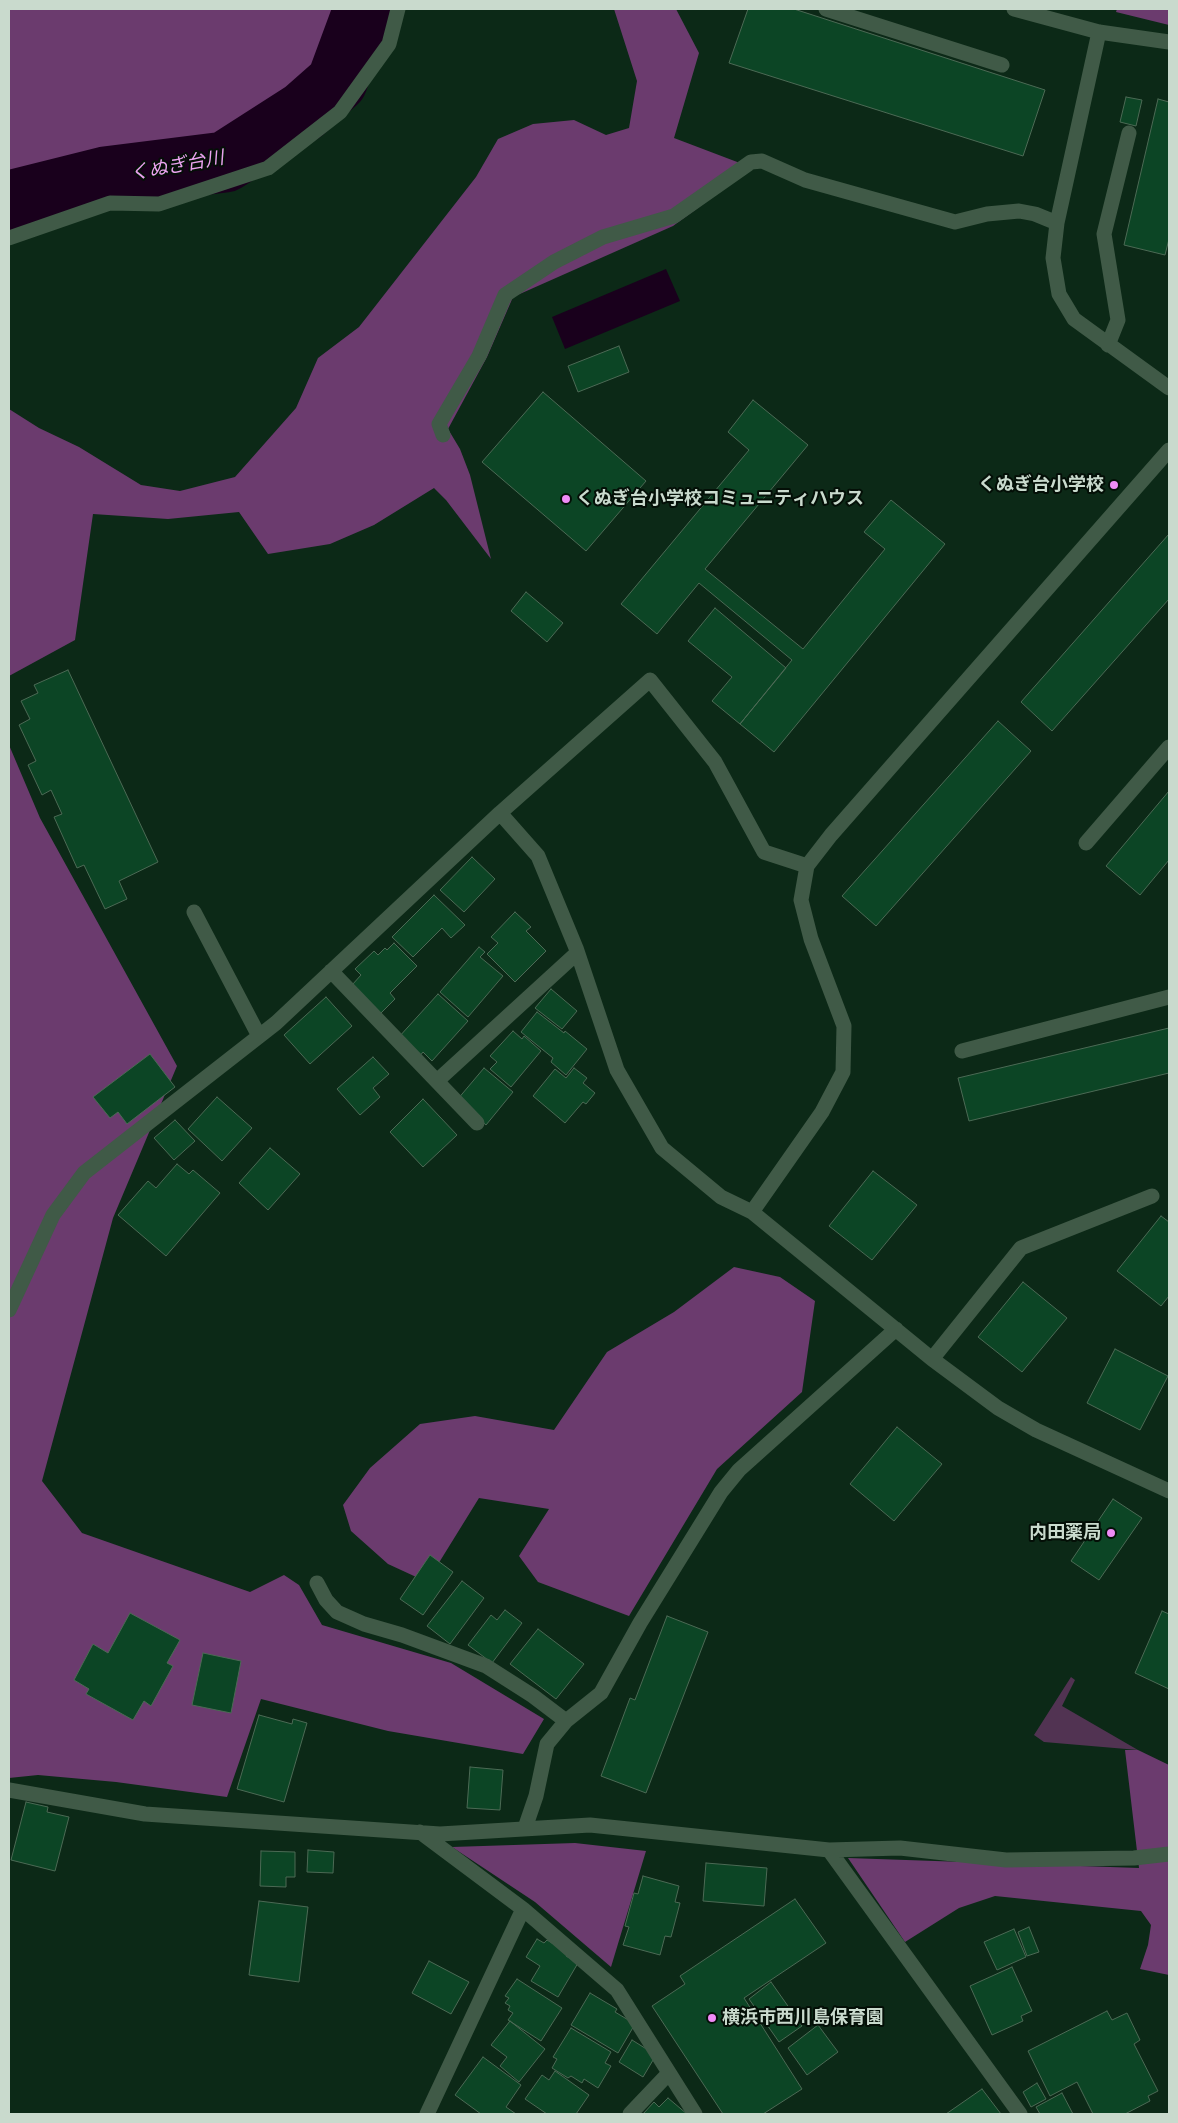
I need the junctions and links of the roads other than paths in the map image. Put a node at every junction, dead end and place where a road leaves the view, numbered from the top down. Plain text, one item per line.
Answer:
1 (398, 9) edge
2 (826, 9) edge
3 (1014, 9) edge
4 (843, 11) edge
5 (1099, 32) junction
6 (1169, 42) edge
7 (1002, 65) dead end
8 (1129, 133) dead end
9 (1057, 223) junction
10 (9, 238) edge
11 (1108, 345) junction
12 (1169, 388) edge
13 (443, 435) dead end
14 (1169, 450) edge
15 (1169, 747) edge
16 (500, 813) junction
17 (1086, 843) dead end
18 (808, 866) junction
19 (194, 912) dead end
20 (577, 953) junction
21 (332, 971) junction
22 (1169, 997) edge
23 (259, 1036) junction
24 (962, 1051) dead end
25 (437, 1081) junction
26 (477, 1123) dead end
27 (1152, 1196) dead end
28 (752, 1212) junction
29 (9, 1310) edge
30 (896, 1329) junction
31 (932, 1359) junction
32 (1169, 1491) edge
33 (317, 1583) dead end
34 (566, 1721) junction
35 (9, 1790) edge
36 (525, 1828) junction
37 (420, 1832) junction
38 (829, 1850) junction
39 (1169, 1854) edge
40 (523, 1910) junction
41 (669, 2072) junction
42 (427, 2114) edge
43 (630, 2114) edge
44 (695, 2114) edge
45 (1020, 2114) edge

1 - 10 street
2 - 4 street
3 - 5 street
4 - 7 street
5 - 6 street
5 - 9 street
8 - 11 street
9 - 11 street
9 - 13 street
11 - 12 street
14 - 18 street
15 - 17 street
16 - 18 street
16 - 20 street
16 - 21 street
18 - 28 street
19 - 23 street
20 - 25 street
20 - 28 street
21 - 23 street
21 - 25 street
22 - 24 street
23 - 29 street
25 - 26 street
27 - 31 street
28 - 30 street
30 - 31 street
30 - 34 street
31 - 32 street
33 - 34 street
34 - 36 street
35 - 37 street
36 - 37 street
36 - 38 street
37 - 40 street
38 - 39 street
38 - 45 street
40 - 41 street
40 - 42 street
41 - 43 street
41 - 44 street

